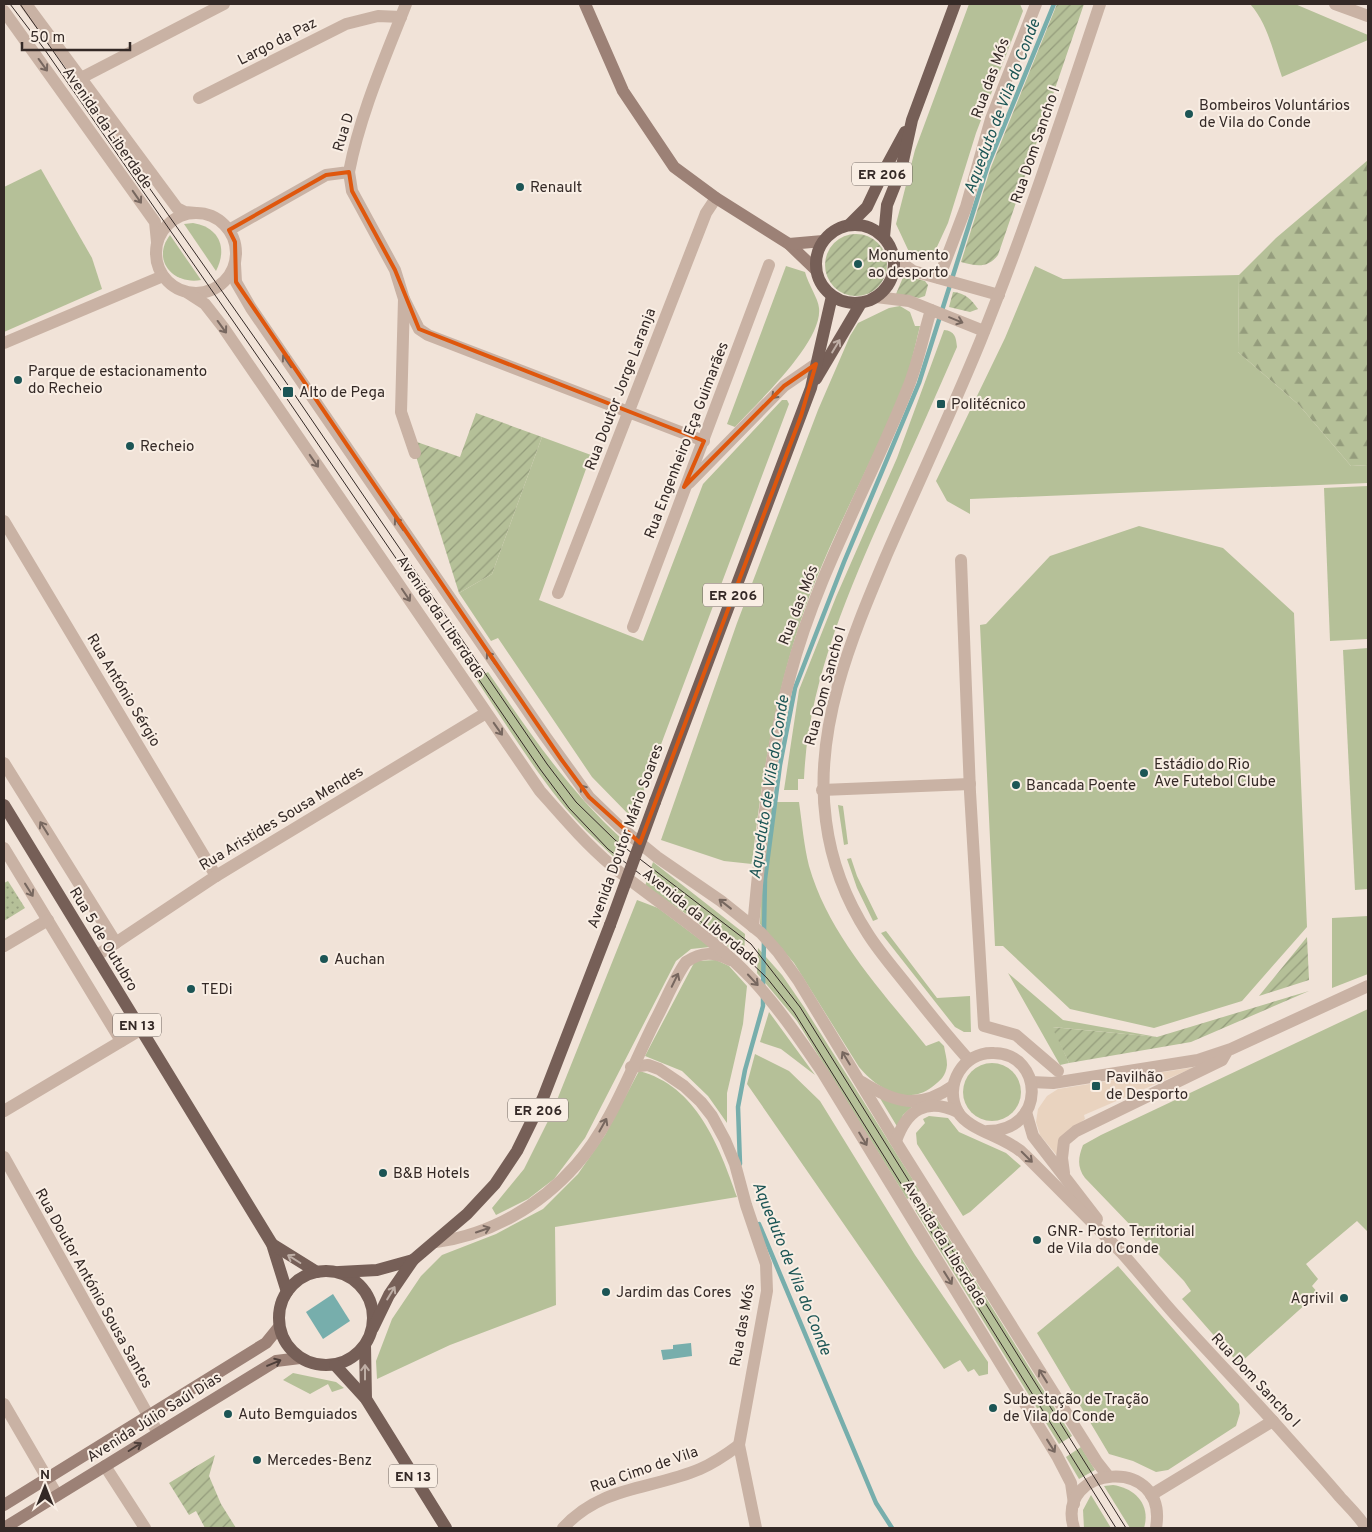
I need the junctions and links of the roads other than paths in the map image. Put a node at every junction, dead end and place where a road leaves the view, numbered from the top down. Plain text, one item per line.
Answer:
1 (26, 4) edge
2 (224, 4) edge
3 (406, 4) edge
4 (584, 4) edge
5 (955, 4) edge
6 (1036, 4) edge
7 (1100, 4) edge
8 (1335, 4) edge
9 (4, 11) edge
10 (1368, 16) edge
11 (400, 17) junction
12 (81, 78) junction
13 (199, 98) dead end
14 (912, 120) junction
15 (349, 172) junction
16 (716, 198) junction
17 (196, 213) junction
18 (849, 225) junction
19 (229, 230) junction
20 (884, 237) junction
21 (823, 241) junction
22 (157, 242) junction
23 (788, 244) junction
24 (894, 258) junction
25 (235, 264) junction
26 (769, 265) dead end
27 (816, 270) junction
28 (163, 276) junction
29 (939, 278) junction
30 (188, 293) junction
31 (999, 295) junction
32 (832, 296) junction
33 (876, 298) junction
34 (404, 299) junction
35 (861, 303) junction
36 (931, 310) junction
37 (984, 331) junction
38 (4, 343) edge
39 (816, 364) junction
40 (811, 388) junction
41 (629, 411) junction
42 (704, 441) junction
43 (415, 453) dead end
44 (686, 486) junction
45 (4, 521) edge
46 (962, 560) dead end
47 (558, 593) dead end
48 (634, 627) dead end
49 (486, 713) junction
50 (4, 763) edge
51 (970, 784) junction
52 (822, 790) junction
53 (4, 805) edge
54 (4, 848) edge
55 (216, 876) junction
56 (48, 920) junction
57 (752, 926) junction
58 (116, 943) junction
59 (4, 946) edge
60 (96, 956) junction
61 (733, 961) junction
62 (1368, 986) edge
63 (140, 1030) junction
64 (121, 1041) junction
65 (1227, 1050) junction
66 (969, 1060) junction
67 (631, 1068) junction
68 (1058, 1070) dead end
69 (860, 1081) junction
70 (1031, 1082) junction
71 (953, 1086) junction
72 (4, 1111) edge
73 (958, 1112) junction
74 (1026, 1112) junction
75 (987, 1131) junction
76 (896, 1141) junction
77 (4, 1157) edge
78 (1064, 1173) junction
79 (436, 1242) junction
80 (272, 1244) junction
81 (1122, 1254) junction
82 (413, 1260) junction
83 (317, 1272) junction
84 (336, 1272) junction
85 (287, 1292) junction
86 (279, 1327) junction
87 (373, 1328) junction
88 (365, 1345) junction
89 (300, 1358) junction
90 (335, 1365) junction
91 (366, 1399) junction
92 (4, 1404) edge
93 (147, 1416) junction
94 (1273, 1421) junction
95 (158, 1433) junction
96 (740, 1445) junction
97 (106, 1466) junction
98 (1108, 1476) junction
99 (47, 1478) junction
100 (57, 1495) junction
101 (1151, 1495) junction
102 (1074, 1504) junction
103 (4, 1505) edge
104 (1072, 1527) edge
105 (4, 1528) edge
106 (145, 1528) edge
107 (446, 1528) edge
108 (563, 1528) edge
109 (756, 1528) edge
110 (1156, 1528) edge
111 (1366, 1528) edge

1 - 12 street, Avenida da Liberdade
2 - 12 street
3 - 11 street, Rua D
4 - 16 main road
5 - 14 main road, ER 206
6 - 29 street, Rua das Mós
7 - 31 street, Rua Dom Sancho I
8 - 10 street
9 -> 22 street, Avenida da Liberdade
11 - 13 street, Largo da Paz
11 - 15 street, Rua D
12 - 17 street, Avenida da Liberdade
14 - 18 main road, ER 206
14 - 20 main road, ER 206
15 - 19 street, Rua D
15 - 34 street
16 - 23 main road
16 - 41 street, Rua Doutor Jorge Laranja
17 - 19 street
17 - 22 street
18 - 20 main road
18 - 21 main road, ER 206
19 - 25 street
20 - 24 main road
21 - 23 main road
21 - 27 main road
22 - 28 street
23 - 27 main road
24 - 29 street
24 - 33 main road
25 - 30 street
57 -> 25 street, Avenida da Liberdade
26 - 42 street, Rua Engenheiro Eça Guimarães
27 - 32 main road
28 - 30 street
28 - 38 street
29 - 31 street
30 -> 49 street, Avenida da Liberdade
31 - 37 street, Rua Dom Sancho I
32 - 35 main road
32 - 39 main road, Avenida Doutor Mário Soares / ER 206
33 - 35 main road
33 - 36 street
34 - 41 street
34 - 43 street
40 -> 35 main road, Avenida Doutor Mário Soares / ER 206
36 -> 37 street
36 - 57 street, Rua das Mós
37 - 52 street, Rua Dom Sancho I
39 - 40 main road, Avenida Doutor Mário Soares / ER 206
39 -> 44 street
40 - 79 main road, Avenida Doutor Mário Soares / ER 206, bridge
41 - 42 street
41 - 47 street, Rua Doutor Jorge Laranja
42 - 44 street, Rua Engenheiro Eça Guimarães
44 - 48 street, Rua Engenheiro Eça Guimarães
45 - 55 street, Rua António Sérgio
46 - 51 street
49 - 55 street, Rua Aristides Sousa Mendes
49 -> 61 street, Avenida da Liberdade
58 -> 50 street, Rua 5 de Outubro
51 - 52 street
51 - 68 street
52 - 66 street, Rua Dom Sancho I
53 - 60 main road, Rua 5 de Outubro / EN 13
54 -> 56 street
55 - 58 street, Rua Aristides Sousa Mendes
56 - 59 street
56 - 64 street
69 -> 57 street, Avenida da Liberdade
58 - 60 street, Rua Aristides Sousa Mendes
60 - 63 main road, Rua 5 de Outubro / EN 13
67 -> 61 street
61 -> 102 street, Avenida da Liberdade
62 - 65 street
63 - 64 street
63 - 80 main road, Rua 5 de Outubro / EN 13
64 - 72 street
65 - 70 street
65 - 78 street
66 - 70 street
66 - 71 street
79 -> 67 street
67 - 96 street, Rua das Mós
69 - 71 street
69 - 76 street, Avenida da Liberdade
70 - 74 street, Rua Dom Sancho I
71 - 73 street
73 - 75 street, Rua Dom Sancho I
73 - 76 street
74 - 75 street
74 - 78 street, Rua Dom Sancho I
75 -> 81 street, Rua Dom Sancho I
98 -> 76 street, Avenida da Liberdade
77 - 93 street, Rua Doutor António Sousa Santos
78 - 81 street, Rua Dom Sancho I
79 - 82 main road, Avenida Doutor Mário Soares / ER 206
83 -> 80 main road, Rua 5 de Outubro / EN 13
80 - 85 main road, Rua 5 de Outubro / EN 13
81 - 94 street, Rua Dom Sancho I
82 - 84 main road, Avenida Doutor Mário Soares / ER 206
87 -> 82 main road, Avenida Doutor Mário Soares / ER 206
83 - 84 main road
83 - 85 main road
84 - 87 main road
85 - 86 main road
86 - 89 main road
86 - 93 main road, Avenida Júlio Saúl Dias
87 - 88 main road
88 - 90 main road
91 -> 88 main road
89 - 90 main road
95 -> 89 main road, Avenida Júlio Saúl Dias
90 - 91 main road, EN 13
91 - 107 main road, EN 13
92 - 99 street
93 - 95 street, Rua Doutor António Sousa Santos
93 - 99 main road, Avenida Júlio Saúl Dias
94 - 101 street
94 - 111 street, Rua Dom Sancho I
97 -> 95 main road, Avenida Júlio Saúl Dias
96 - 108 street, Rua Cimo de Vila
96 - 109 street, Rua das Mós
97 - 100 main road, Avenida Júlio Saúl Dias
97 - 106 street
98 - 101 street
98 - 102 street
99 - 100 street
99 - 103 main road, Avenida Júlio Saúl Dias
100 - 105 main road, Avenida Júlio Saúl Dias
101 - 110 street
102 - 104 street, Avenida da Liberdade

